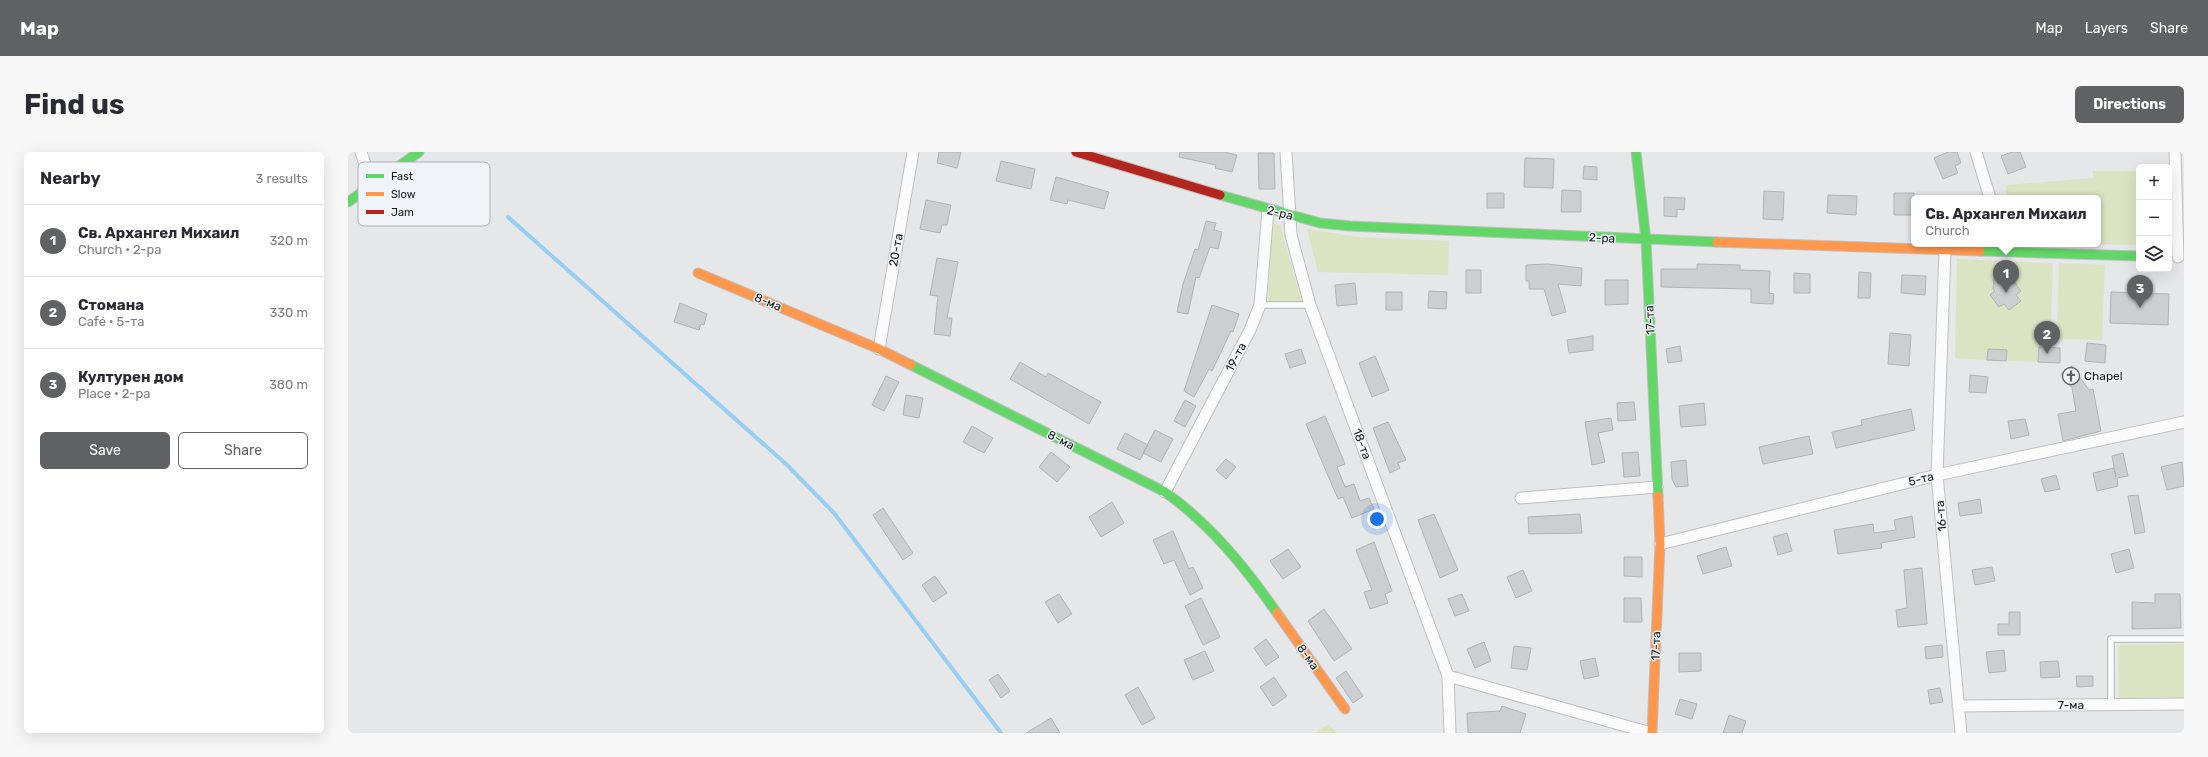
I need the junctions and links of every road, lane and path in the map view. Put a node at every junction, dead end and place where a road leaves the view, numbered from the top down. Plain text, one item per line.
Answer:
1 (361, 152) edge
2 (419, 152) edge
3 (913, 152) edge
4 (1076, 152) edge
5 (1286, 152) edge
6 (1636, 152) edge
7 (1976, 152) edge
8 (2175, 152) edge
9 (364, 162) edge
10 (404, 162) edge
11 (358, 194) edge
12 (1989, 195) edge
13 (348, 202) edge
14 (1268, 210) junction
15 (1290, 216) junction
16 (1646, 240) junction
17 (1990, 248) edge
18 (1945, 249) junction
19 (2136, 256) edge
20 (2177, 257) edge
21 (698, 272) dead end
22 (1260, 305) junction
23 (1310, 305) junction
24 (879, 349) junction
25 (2184, 422) edge
26 (1937, 475) junction
27 (1658, 488) junction
28 (1165, 492) junction
29 (1521, 498) dead end
30 (1660, 544) junction
31 (2184, 639) edge
32 (1448, 676) junction
33 (2184, 704) edge
34 (2111, 705) junction
35 (1958, 706) junction
36 (1344, 709) dead end
37 (1450, 733) edge
38 (1652, 733) edge
39 (1961, 733) edge

1 - 9 street
2 - 10 street
3 - 24 street, 20-та
4 - 14 street, 2-ра
5 - 15 street, 18-та
6 - 16 street, 17-та
7 - 12 street
8 - 20 street
11 - 13 street
14 - 15 street, 2-ра
14 - 22 street, 19-та
15 - 16 street, 2-ра
15 - 23 street, 18-та
16 - 18 street, 2-ра
16 - 27 street, 17-та
17 - 18 street, 2-ра
17 - 19 street, 2-ра
18 - 26 street, 16-та
21 - 24 street, 8-ма
22 - 23 lane
22 - 28 street, 19-та
23 - 32 street, 18-та
24 - 28 street, 8-ма
25 - 26 street, 5-та
26 - 30 street, 5-та
26 - 35 street, 16-та
27 - 29 street
27 - 30 street, 17-та
28 - 36 street, 8-ма
30 - 38 street, 17-та
31 - 34 lane
32 - 37 street, 18-та
32 - 38 street
33 - 34 street, 7-ма
34 - 35 street, 7-ма
35 - 39 street, 16-та

